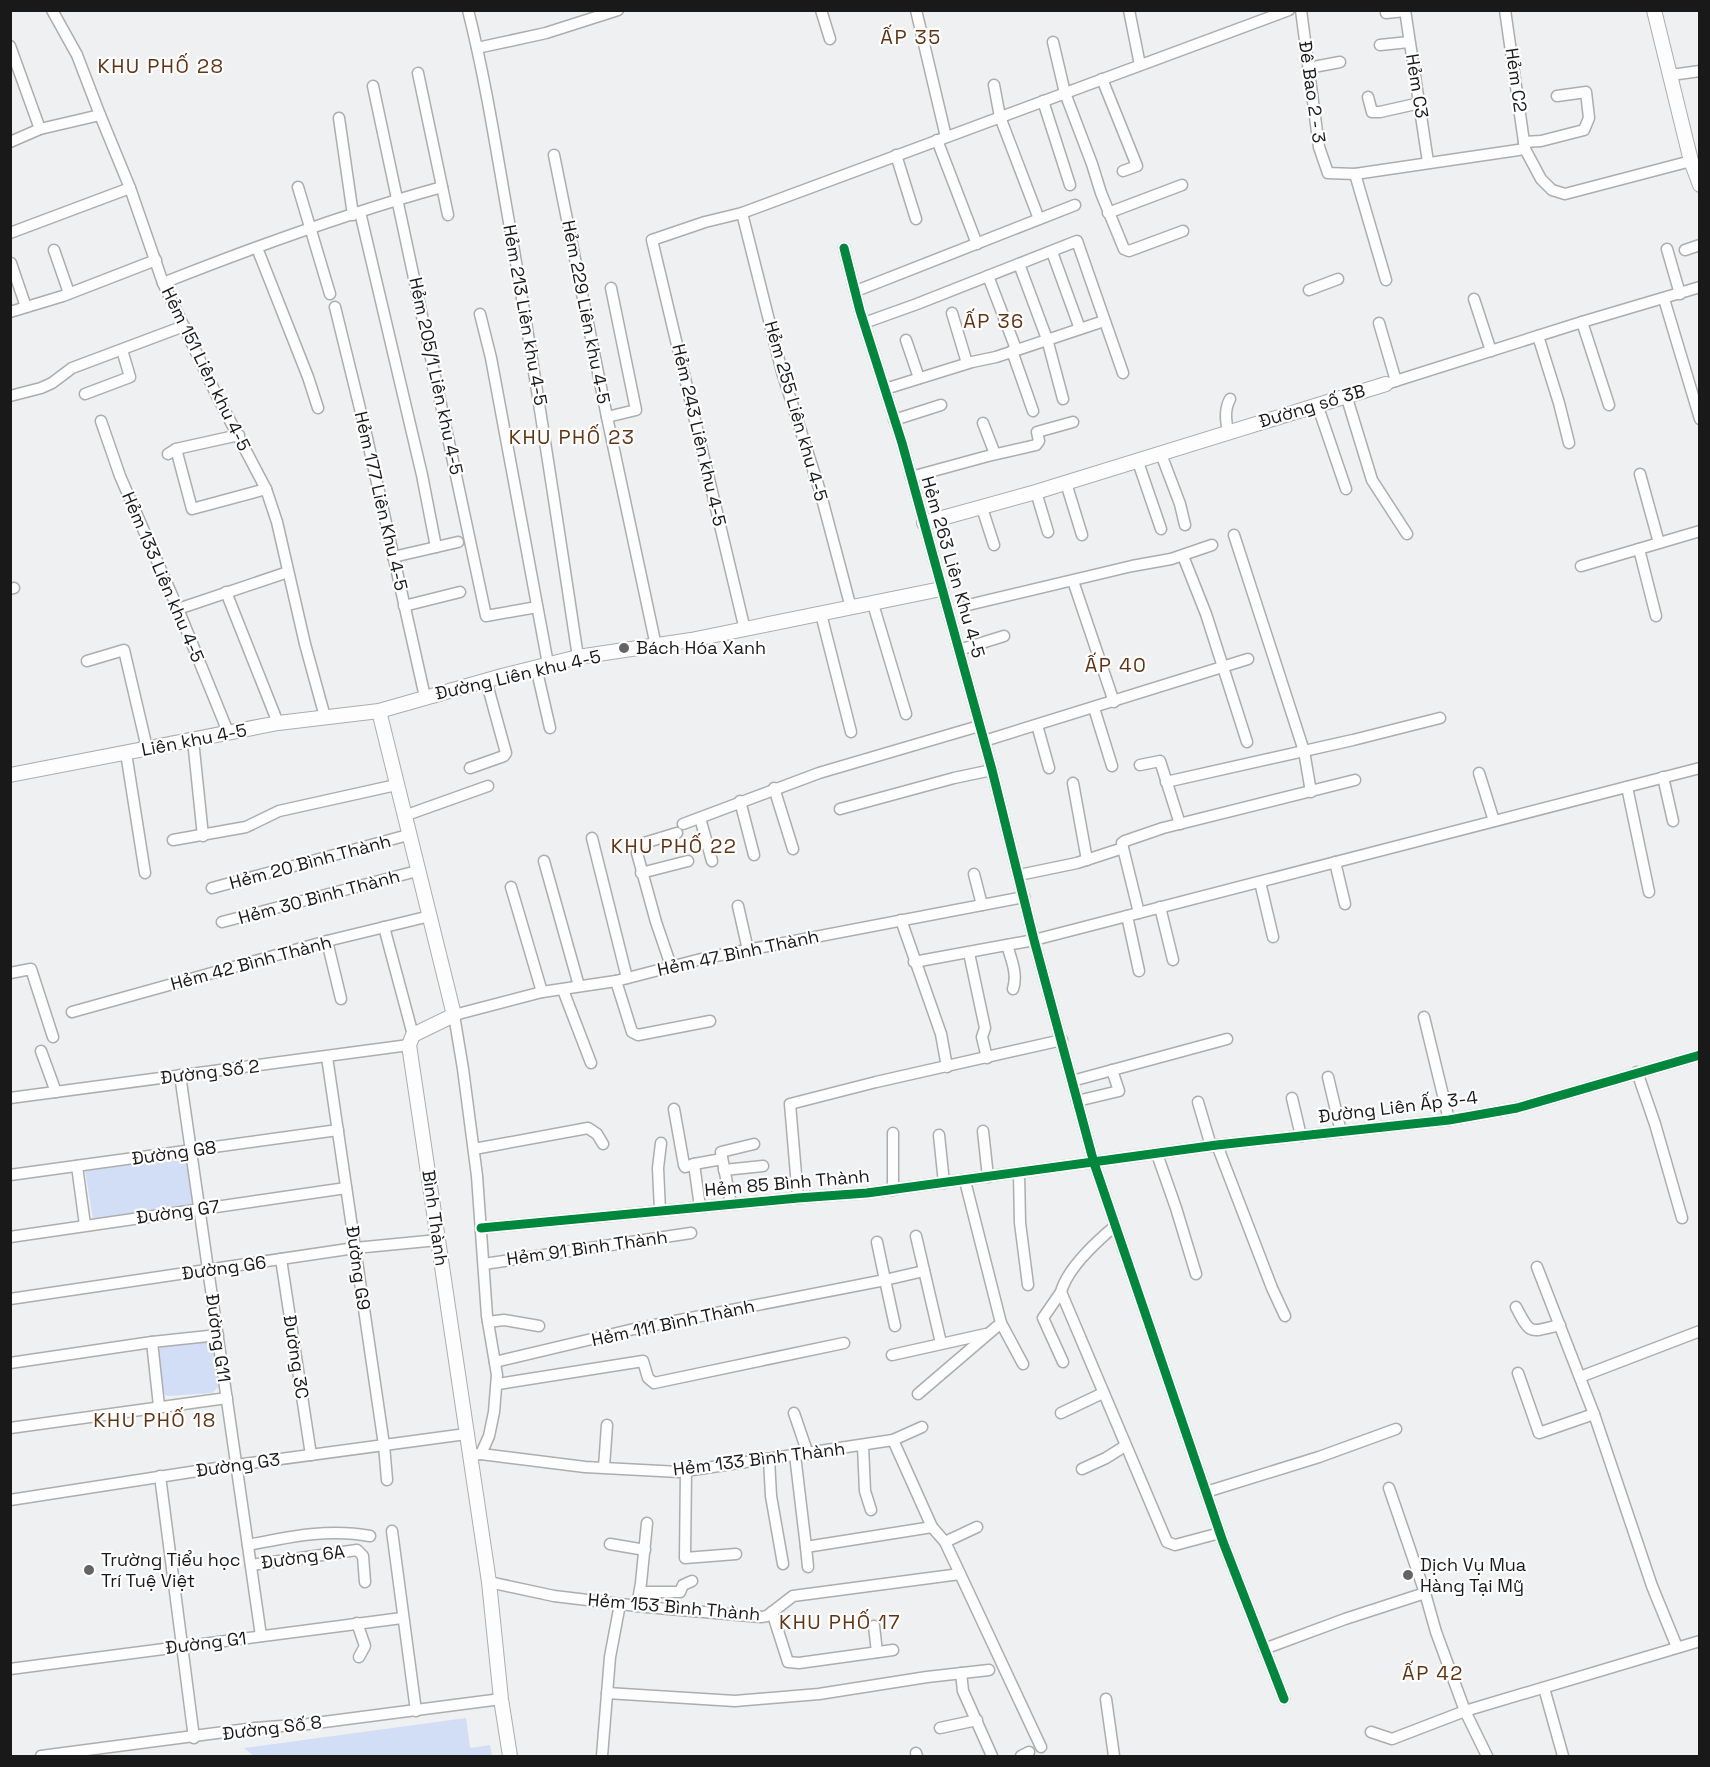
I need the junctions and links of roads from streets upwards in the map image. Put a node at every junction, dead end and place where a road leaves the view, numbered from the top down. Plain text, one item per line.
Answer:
1 (52, 10) edge
2 (468, 10) edge
3 (618, 10) edge
4 (821, 10) edge
5 (916, 10) edge
6 (1129, 10) edge
7 (1289, 10) edge
8 (1301, 10) edge
9 (1506, 10) edge
10 (1654, 10) edge
11 (1405, 11) edge
12 (1386, 13) dead end
13 (830, 39) dead end
14 (1053, 42) dead end
15 (1409, 42) junction
16 (1380, 45) dead end
17 (10, 46) edge
18 (477, 48) junction
19 (1340, 62) dead end
20 (1140, 65) junction
21 (1308, 68) junction
22 (1700, 71) edge
23 (418, 73) dead end
24 (1671, 75) junction
25 (1102, 79) junction
26 (994, 85) dead end
27 (373, 86) dead end
28 (1065, 93) junction
29 (1557, 96) dead end
30 (1368, 97) dead end
31 (1043, 101) junction
32 (1420, 103) junction
33 (100, 115) junction
34 (1000, 117) junction
35 (339, 118) dead end
36 (40, 129) junction
37 (942, 138) junction
38 (10, 142) edge
39 (1524, 145) junction
40 (554, 155) dead end
41 (896, 155) junction
42 (1691, 161) junction
43 (1428, 162) junction
44 (1123, 171) dead end
45 (1355, 174) junction
46 (1070, 185) dead end
47 (1182, 185) dead end
48 (1700, 185) edge
49 (298, 187) dead end
50 (130, 188) junction
51 (442, 188) junction
52 (398, 199) junction
53 (1075, 205) dead end
54 (357, 213) junction
55 (742, 213) junction
56 (1108, 213) junction
57 (448, 215) dead end
58 (916, 219) dead end
59 (1039, 219) junction
60 (309, 230) junction
61 (1183, 231) dead end
62 (10, 233) edge
63 (977, 244) junction
64 (1700, 245) edge
65 (257, 248) junction
66 (844, 248) dead end
67 (1667, 249) dead end
68 (54, 250) dead end
69 (1685, 250) dead end
70 (1053, 252) junction
71 (156, 260) junction
72 (11, 263) edge
73 (1019, 264) junction
74 (988, 276) junction
75 (1338, 279) dead end
76 (1386, 280) dead end
77 (164, 283) junction
78 (1700, 287) edge
79 (611, 288) dead end
80 (1309, 290) dead end
81 (856, 291) junction
82 (69, 293) junction
83 (330, 294) dead end
84 (1680, 294) junction
85 (1474, 299) dead end
86 (1664, 299) junction
87 (26, 307) junction
88 (335, 307) dead end
89 (10, 312) edge
90 (952, 313) dead end
91 (480, 314) dead end
92 (1104, 321) junction
93 (1582, 322) junction
94 (864, 323) junction
95 (1379, 323) dead end
96 (184, 326) junction
97 (1080, 329) junction
98 (1538, 336) junction
99 (1047, 339) junction
100 (906, 340) dead end
101 (122, 350) junction
102 (1014, 350) junction
103 (1491, 351) junction
104 (967, 363) junction
105 (1123, 373) dead end
106 (919, 378) junction
107 (1391, 382) junction
108 (885, 389) junction
109 (85, 394) dead end
110 (1346, 395) junction
111 (10, 396) edge
112 (1063, 399) dead end
113 (1230, 399) dead end
114 (1317, 404) junction
115 (941, 405) dead end
116 (1609, 405) dead end
117 (318, 408) dead end
118 (1033, 411) dead end
119 (607, 417) junction
120 (1700, 419) edge
121 (894, 420) junction
122 (101, 421) dead end
123 (1073, 422) dead end
124 (983, 423) dead end
125 (1228, 433) junction
126 (239, 435) junction
127 (1569, 443) dead end
128 (995, 454) junction
129 (1161, 454) junction
130 (1138, 462) junction
131 (1640, 474) dead end
132 (911, 477) junction
133 (1066, 483) junction
134 (266, 489) junction
135 (1346, 489) dead end
136 (1036, 492) junction
137 (982, 508) junction
138 (924, 523) junction
139 (1185, 525) dead end
140 (1161, 529) dead end
141 (1700, 531) edge
142 (1048, 532) dead end
143 (1407, 534) dead end
144 (1082, 535) dead end
145 (1234, 535) dead end
146 (458, 542) dead end
147 (1659, 543) junction
148 (994, 545) dead end
149 (1212, 545) dead end
150 (436, 547) junction
151 (1639, 549) junction
152 (1183, 556) junction
153 (393, 557) junction
154 (1581, 566) dead end
155 (288, 572) junction
156 (1073, 581) junction
157 (941, 589) junction
158 (226, 592) junction
159 (460, 592) dead end
160 (873, 604) junction
161 (968, 605) dead end
162 (404, 606) junction
163 (537, 607) junction
164 (851, 608) junction
165 (178, 609) junction
166 (821, 614) junction
167 (1656, 616) dead end
168 (745, 630) junction
169 (1004, 636) dead end
170 (656, 646) junction
171 (959, 650) junction
172 (578, 657) junction
173 (1248, 659) dead end
174 (87, 661) dead end
175 (542, 666) junction
176 (1224, 667) junction
177 (486, 680) junction
178 (425, 697) junction
179 (1113, 702) junction
180 (1094, 708) junction
181 (379, 711) junction
182 (906, 714) dead end
183 (325, 717) junction
184 (1440, 718) dead end
185 (278, 723) junction
186 (1037, 725) junction
187 (979, 726) junction
188 (550, 728) dead end
189 (228, 732) junction
190 (851, 732) dead end
191 (193, 740) junction
192 (984, 741) junction
193 (1247, 742) dead end
194 (147, 748) junction
195 (1304, 751) junction
196 (126, 753) junction
197 (1140, 765) dead end
198 (1112, 766) dead end
199 (470, 768) dead end
200 (1049, 768) dead end
201 (1700, 768) edge
202 (992, 770) junction
203 (1479, 773) dead end
204 (10, 775) edge
205 (1663, 777) junction
206 (1355, 780) dead end
207 (1166, 782) junction
208 (1073, 783) dead end
209 (396, 785) junction
210 (488, 786) dead end
211 (1628, 787) junction
212 (774, 788) junction
213 (1311, 792) junction
214 (740, 801) junction
215 (840, 809) dead end
216 (404, 816) junction
217 (700, 818) junction
218 (1673, 820) dead end
219 (1494, 821) junction
220 (1180, 824) junction
221 (408, 835) junction
222 (203, 836) junction
223 (592, 838) dead end
224 (173, 840) dead end
225 (1123, 848) junction
226 (794, 849) dead end
227 (754, 855) dead end
228 (1087, 860) junction
229 (544, 861) dead end
230 (688, 861) dead end
231 (712, 861) dead end
232 (1335, 862) junction
233 (417, 871) junction
234 (145, 873) dead end
235 (641, 873) junction
236 (974, 874) dead end
237 (1019, 875) junction
238 (1260, 882) junction
239 (511, 887) dead end
240 (212, 888) dead end
241 (1649, 892) dead end
242 (1024, 897) junction
243 (1345, 904) dead end
244 (981, 905) junction
245 (738, 906) dead end
246 (1160, 907) junction
247 (1138, 913) junction
248 (430, 916) junction
249 (1127, 916) junction
250 (900, 920) junction
251 (222, 922) dead end
252 (384, 927) junction
253 (1273, 938) dead end
254 (1034, 940) junction
255 (327, 941) junction
256 (1007, 945) junction
257 (748, 950) junction
258 (969, 953) junction
259 (1173, 960) dead end
260 (914, 962) junction
261 (671, 966) junction
262 (1139, 971) dead end
263 (10, 973) edge
264 (621, 979) junction
265 (579, 986) junction
266 (1013, 989) dead end
267 (563, 990) junction
268 (542, 992) junction
269 (341, 999) dead end
270 (72, 1012) dead end
271 (454, 1015) junction
272 (1424, 1017) dead end
273 (710, 1021) dead end
274 (53, 1037) dead end
275 (1227, 1039) dead end
276 (411, 1040) junction
277 (1062, 1040) junction
278 (41, 1050) dead end
279 (1700, 1054) edge
280 (327, 1057) junction
281 (987, 1058) junction
282 (591, 1064) dead end
283 (947, 1067) junction
284 (1112, 1070) junction
285 (1637, 1072) junction
286 (180, 1076) junction
287 (1328, 1077) dead end
288 (1072, 1081) junction
289 (56, 1092) junction
290 (10, 1098) edge
291 (1292, 1098) dead end
292 (1077, 1101) junction
293 (1198, 1102) dead end
294 (674, 1109) dead end
295 (1449, 1120) junction
296 (338, 1131) junction
297 (983, 1131) dead end
298 (1341, 1132) junction
299 (893, 1133) dead end
300 (939, 1136) dead end
301 (1301, 1136) junction
302 (661, 1143) dead end
303 (603, 1144) dead end
304 (754, 1144) dead end
305 (1214, 1146) junction
306 (474, 1149) junction
307 (191, 1150) junction
308 (1157, 1154) junction
309 (1094, 1163) junction
310 (694, 1164) junction
311 (723, 1165) junction
312 (77, 1166) junction
313 (764, 1166) dead end
314 (1019, 1173) junction
315 (10, 1175) edge
316 (988, 1177) junction
317 (965, 1180) junction
318 (944, 1184) junction
319 (346, 1188) junction
320 (893, 1190) junction
321 (798, 1198) junction
322 (731, 1204) junction
323 (700, 1207) junction
324 (200, 1209) junction
325 (660, 1211) junction
326 (1682, 1218) dead end
327 (85, 1225) junction
328 (1114, 1226) junction
329 (481, 1228) junction
330 (691, 1233) dead end
331 (916, 1236) dead end
332 (10, 1237) edge
333 (438, 1240) junction
334 (877, 1242) dead end
335 (355, 1248) junction
336 (281, 1259) junction
337 (484, 1264) junction
338 (1537, 1267) dead end
339 (208, 1270) junction
340 (924, 1271) junction
341 (1196, 1274) dead end
342 (885, 1280) junction
343 (1028, 1285) dead end
344 (1061, 1292) junction
345 (10, 1299) edge
346 (1516, 1307) dead end
347 (1285, 1316) dead end
348 (488, 1322) junction
349 (1001, 1323) junction
350 (1560, 1325) junction
351 (539, 1326) dead end
352 (895, 1326) dead end
353 (1700, 1331) edge
354 (987, 1334) junction
355 (218, 1335) junction
356 (153, 1342) junction
357 (844, 1343) dead end
358 (941, 1343) junction
359 (892, 1355) dead end
360 (495, 1362) junction
361 (1062, 1362) dead end
362 (10, 1363) edge
363 (1023, 1364) dead end
364 (1518, 1373) dead end
365 (1580, 1377) junction
366 (498, 1384) junction
367 (1103, 1393) junction
368 (918, 1394) dead end
369 (226, 1398) junction
370 (159, 1406) junction
371 (794, 1413) dead end
372 (1061, 1413) dead end
373 (1594, 1414) junction
374 (607, 1425) dead end
375 (922, 1427) dead end
376 (10, 1428) edge
377 (1396, 1430) dead end
378 (466, 1434) junction
379 (892, 1440) junction
380 (384, 1445) junction
381 (863, 1446) junction
382 (1125, 1446) junction
383 (808, 1454) junction
384 (311, 1455) junction
385 (475, 1455) junction
386 (795, 1455) junction
387 (769, 1459) junction
388 (236, 1465) junction
389 (604, 1467) junction
390 (1082, 1469) dead end
391 (686, 1471) junction
392 (160, 1476) junction
393 (387, 1479) dead end
394 (1389, 1488) dead end
395 (1206, 1492) junction
396 (10, 1500) edge
397 (871, 1510) dead end
398 (647, 1523) dead end
399 (932, 1527) junction
400 (977, 1527) dead end
401 (392, 1532) dead end
402 (1220, 1533) junction
403 (370, 1536) dead end
404 (945, 1542) junction
405 (610, 1544) dead end
406 (248, 1545) junction
407 (806, 1547) junction
408 (645, 1550) junction
409 (736, 1554) dead end
410 (783, 1564) dead end
411 (251, 1565) junction
412 (808, 1567) dead end
413 (960, 1574) junction
414 (692, 1581) dead end
415 (365, 1582) dead end
416 (489, 1582) junction
417 (640, 1592) junction
418 (1425, 1593) junction
419 (620, 1604) junction
420 (637, 1606) junction
421 (772, 1612) junction
422 (402, 1617) junction
423 (357, 1623) junction
424 (874, 1626) dead end
425 (261, 1636) junction
426 (1700, 1641) edge
427 (183, 1647) junction
428 (1677, 1647) junction
429 (1264, 1649) junction
430 (893, 1650) dead end
431 (877, 1652) junction
432 (359, 1657) dead end
433 (10, 1669) edge
434 (989, 1670) dead end
435 (961, 1673) junction
436 (1544, 1688) junction
437 (607, 1693) junction
438 (501, 1699) junction
439 (1106, 1699) dead end
440 (1284, 1699) dead end
441 (416, 1711) junction
442 (1465, 1711) junction
443 (977, 1720) junction
444 (940, 1728) dead end
445 (1371, 1732) dead end
446 (194, 1737) junction
447 (1041, 1747) dead end
448 (41, 1756) edge
449 (510, 1756) edge
450 (602, 1756) edge
451 (992, 1756) edge
452 (1114, 1756) edge
453 (1486, 1756) edge
454 (1563, 1756) edge

1 - 33 street, Hẻm 151 Liên khu 4-5
2 - 18 street, Hẻm 213 Liên khu 4-5
3 - 18 street
4 - 13 street
5 - 37 street
6 - 20 street
7 - 20 street
8 - 21 street, Đê Bao 2 - 3
9 - 39 street, Hẻm C2
10 - 24 street
11 - 12 street
11 - 15 street, Hẻm C3
14 - 28 street
15 - 16 street
15 - 32 street, Hẻm C3
17 - 36 street
18 - 172 street, Hẻm 213 Liên khu 4-5
19 - 21 street
20 - 25 street
21 - 45 street, Đê Bao 2 - 3
22 - 24 street
23 - 51 street
24 - 42 street
25 - 28 street
25 - 44 street
26 - 34 street
27 - 52 street, Hẻm 205/1 Liên khu 4-5
28 - 31 street
28 - 56 street
29 - 39 street
30 - 32 street
31 - 34 street
31 - 46 street
32 - 43 street, Hẻm C3
33 - 36 street
33 - 50 street, Hẻm 151 Liên khu 4-5
34 - 37 street
34 - 59 street
35 - 54 street
36 - 38 street
37 - 41 street
37 - 63 street
39 - 42 street
39 - 43 street
40 - 119 street, Hẻm 229 Liên khu 4-5
41 - 55 street
41 - 58 street
42 - 48 street
43 - 45 street
45 - 76 street
47 - 56 street
49 - 60 street
50 - 62 street
50 - 71 street, Hẻm 151 Liên khu 4-5
51 - 52 street
51 - 57 street
52 - 54 street
52 - 163 street, Hẻm 205/1 Liên khu 4-5
53 - 59 street
54 - 60 street
54 - 150 street
55 - 164 street, Hẻm 255 Liên khu 4-5
55 - 168 street, Hẻm 243 Liên khu 4-5
56 - 61 street
59 - 63 street
60 - 65 street
60 - 83 street
63 - 81 street
64 - 69 street
65 - 77 street
65 - 117 street
66 - 81 street, Hẻm 263 Liên Khu 4-5
67 - 84 street
68 - 82 street
70 - 73 street
70 - 92 street
70 - 97 street
71 - 77 street, Hẻm 151 Liên khu 4-5
71 - 82 street
72 - 87 street
73 - 74 street
73 - 99 street
74 - 94 street
74 - 102 street
75 - 80 street
77 - 96 street, Hẻm 151 Liên khu 4-5
78 - 84 street, Đường số 3B
79 - 119 street
81 - 94 street, Hẻm 263 Liên Khu 4-5
82 - 87 street
84 - 86 street, Đường số 3B
85 - 103 street
86 - 93 street, Đường số 3B
86 - 120 street
87 - 89 street
88 - 153 street, Hẻm 177 Liên Khu 4-5
90 - 104 street
91 - 163 street
92 - 97 street
92 - 105 street
93 - 98 street, Đường số 3B
93 - 116 street
94 - 108 street, Hẻm 263 Liên Khu 4-5
95 - 107 street
96 - 101 street
96 - 126 street, Hẻm 151 Liên khu 4-5
97 - 99 street
98 - 103 street, Đường số 3B
98 - 127 street
99 - 102 street
99 - 112 street
100 - 106 street
101 - 109 street
101 - 111 street
102 - 104 street
102 - 118 street
103 - 107 street, Đường số 3B
104 - 106 street
106 - 108 street
107 - 110 street, Đường số 3B
108 - 121 street, Hẻm 263 Liên Khu 4-5
110 - 114 street, Đường số 3B
110 - 143 street
113 - 125 street
114 - 125 street, Đường số 3B
114 - 135 street
115 - 121 street
119 - 170 street, Hẻm 229 Liên khu 4-5
121 - 132 street, Hẻm 263 Liên Khu 4-5
122 - 165 street, Hẻm 133 Liên khu 4-5
123 - 128 street
124 - 128 street
125 - 129 street, Đường số 3B
126 - 134 street, Hẻm 151 Liên khu 4-5
126 - 134 street
128 - 132 street
129 - 130 street, Đường số 3B
129 - 139 street
130 - 133 street, Đường số 3B
130 - 140 street
131 - 147 street
132 - 138 street, Hẻm 263 Liên Khu 4-5
133 - 136 street, Đường số 3B
133 - 144 street
134 - 155 street, Hẻm 151 Liên khu 4-5
136 - 137 street, Đường số 3B
136 - 142 street
137 - 138 street, Đường số 3B
137 - 148 street
138 - 157 street, Hẻm 263 Liên Khu 4-5
141 - 147 street
145 - 195 street
146 - 150 street
147 - 151 street
149 - 152 street
150 - 153 street
151 - 154 street
151 - 167 street
152 - 156 street
152 - 176 street
153 - 162 street, Hẻm 177 Liên Khu 4-5
155 - 158 street
155 - 183 street, Hẻm 151 Liên khu 4-5
156 - 161 street
156 - 179 street
157 - 160 street, Đường Liên khu 4-5
157 - 171 street, Hẻm 263 Liên Khu 4-5
158 - 165 street
158 - 185 street
159 - 162 street
160 - 164 street, Đường Liên khu 4-5
160 - 182 street
162 - 178 street, Hẻm 177 Liên Khu 4-5
163 - 175 street
164 - 166 street, Đường Liên khu 4-5
165 - 189 street, Hẻm 133 Liên khu 4-5
166 - 168 street, Đường Liên khu 4-5
166 - 190 street
168 - 170 street, Đường Liên khu 4-5
169 - 171 street
170 - 172 street, Đường Liên khu 4-5
171 - 187 street, Hẻm 263 Liên Khu 4-5
172 - 175 street, Đường Liên khu 4-5
173 - 176 street
174 - 194 street
175 - 177 street, Đường Liên khu 4-5
175 - 188 street
176 - 179 street
176 - 193 street
177 - 178 street, Đường Liên khu 4-5
177 - 199 street
178 - 181 street, Đường Liên khu 4-5
179 - 180 street
180 - 186 street
180 - 198 street
181 - 183 street, Liên khu 4-5
181 - 209 street
183 - 185 street, Liên khu 4-5
184 - 195 street
185 - 189 street, Liên khu 4-5
186 - 192 street
186 - 200 street
187 - 192 street, Hẻm 263 Liên Khu 4-5
187 - 212 street
189 - 191 street, Liên khu 4-5
191 - 194 street, Liên khu 4-5
191 - 222 street
192 - 202 street, Hẻm 263 Liên Khu 4-5
194 - 196 street, Liên khu 4-5
195 - 207 street
195 - 213 street
196 - 204 street, Liên khu 4-5
196 - 234 street
197 - 207 street
201 - 205 street
202 - 215 street
202 - 237 street, Hẻm 263 Liên Khu 4-5
203 - 219 street
205 - 211 street
205 - 218 street
206 - 213 street
207 - 220 street
208 - 228 street
209 - 216 street
209 - 222 street
210 - 216 street
211 - 219 street
211 - 241 street
212 - 214 street
212 - 226 street
213 - 220 street
214 - 217 street
214 - 227 street
216 - 221 street
217 - 231 street
217 - 235 street
219 - 232 street
220 - 225 street
221 - 233 street
221 - 240 street, Hẻm 20 Bình Thành
222 - 224 street
223 - 264 street
225 - 228 street
225 - 247 street
228 - 237 street
229 - 265 street
230 - 235 street
232 - 238 street
232 - 243 street
233 - 248 street
233 - 251 street, Hẻm 30 Bình Thành
235 - 261 street
236 - 244 street
237 - 242 street, Hẻm 263 Liên Khu 4-5
238 - 246 street
238 - 253 street
239 - 268 street
242 - 244 street, Hẻm 47 Bình Thành
242 - 254 street, Hẻm 263 Liên Khu 4-5
244 - 250 street, Hẻm 47 Bình Thành
245 - 257 street
246 - 247 street
246 - 259 street
247 - 249 street
248 - 252 street, Hẻm 42 Bình Thành
248 - 271 street
249 - 254 street
249 - 262 street
250 - 257 street, Hẻm 47 Bình Thành
250 - 260 street
252 - 255 street, Hẻm 42 Bình Thành
252 - 276 street
254 - 256 street
254 - 277 street, Hẻm 263 Liên Khu 4-5
255 - 269 street
255 - 270 street, Hẻm 42 Bình Thành
256 - 258 street
256 - 266 street
257 - 261 street, Hẻm 47 Bình Thành
258 - 260 street
258 - 281 street
260 - 283 street
261 - 264 street, Hẻm 47 Bình Thành
263 - 274 street
264 - 265 street, Hẻm 47 Bình Thành
264 - 273 street
265 - 267 street, Hẻm 47 Bình Thành
267 - 268 street, Hẻm 47 Bình Thành
267 - 282 street
268 - 271 street, Hẻm 47 Bình Thành
271 - 276 street
271 - 306 street
272 - 295 street
275 - 284 street
276 - 280 street, Đường Số 2
276 - 333 street, Bình Thành
277 - 281 street
277 - 288 street, Hẻm 263 Liên Khu 4-5
278 - 289 street
279 - 285 street, Đường Liên Ấp 3-4
280 - 286 street, Đường Số 2
280 - 296 street, Đường G9
281 - 283 street
283 - 321 street
284 - 288 street
284 - 292 street
285 - 295 street, Đường Liên Ấp 3-4
285 - 326 street
286 - 289 street, Đường Số 2
286 - 307 street, Đường G11
287 - 298 street
288 - 292 street, Hẻm 263 Liên Khu 4-5
289 - 290 street, Đường Số 2
291 - 301 street
292 - 309 street, Hẻm 263 Liên Khu 4-5
293 - 305 street
294 - 310 street
295 - 298 street, Đường Liên Ấp 3-4
296 - 307 street, Đường G8
296 - 319 street, Đường G9
297 - 316 street
298 - 301 street, Đường Liên Ấp 3-4
299 - 320 street
300 - 318 street
301 - 305 street, Đường Liên Ấp 3-4
302 - 325 street
303 - 306 street
304 - 311 street
305 - 308 street, Đường Liên Ấp 3-4
305 - 347 street
306 - 329 street
307 - 312 street, Đường G8
307 - 324 street, Đường G11
308 - 309 street, Đường Liên Ấp 3-4
308 - 341 street
309 - 314 street, Hẻm 85 Bình Thành
309 - 328 street, Hẻm 263 Liên Khu 4-5
310 - 311 street
310 - 323 street
311 - 313 street
311 - 322 street
312 - 315 street, Đường G8
312 - 327 street
314 - 316 street, Hẻm 85 Bình Thành
314 - 343 street
316 - 317 street, Hẻm 85 Bình Thành
317 - 318 street, Hẻm 85 Bình Thành
317 - 349 street
318 - 320 street, Hẻm 85 Bình Thành
319 - 324 street, Đường G7
319 - 335 street, Đường G9
320 - 321 street, Hẻm 85 Bình Thành
321 - 322 street, Hẻm 85 Bình Thành
322 - 323 street, Hẻm 85 Bình Thành
323 - 325 street, Hẻm 85 Bình Thành
324 - 327 street, Đường G7
324 - 339 street, Đường G11
325 - 329 street, Hẻm 85 Bình Thành
327 - 332 street, Đường G7
328 - 344 street
328 - 395 street, Hẻm 263 Liên Khu 4-5
329 - 337 street
330 - 337 street, Hẻm 91 Bình Thành
331 - 340 street
333 - 335 street, Đường G6
333 - 378 street, Bình Thành
334 - 342 street
335 - 336 street, Đường G6
335 - 380 street, Đường G9
336 - 339 street, Đường G6
336 - 384 street, Đường 3C
337 - 348 street
338 - 350 street
339 - 345 street, Đường G6
339 - 355 street, Đường G11
340 - 342 street
340 - 358 street
342 - 352 street
342 - 360 street, Hẻm 111 Bình Thành
344 - 361 street
344 - 367 street
346 - 350 street
348 - 351 street
348 - 360 street
349 - 354 street
349 - 363 street
350 - 365 street
353 - 365 street
354 - 358 street
354 - 368 street
355 - 356 street
355 - 369 street, Đường G11
356 - 362 street
356 - 370 street
357 - 366 street
358 - 359 street
360 - 366 street
364 - 373 street
365 - 373 street
366 - 385 street
367 - 372 street
367 - 382 street
369 - 370 street
369 - 388 street, Đường G11
370 - 376 street
371 - 383 street
373 - 428 street
374 - 389 street
375 - 379 street, Hẻm 133 Bình Thành
377 - 395 street
378 - 380 street, Đường G3
378 - 385 street, Bình Thành
379 - 381 street, Hẻm 133 Bình Thành
379 - 399 street
380 - 384 street, Đường G3
380 - 393 street, Đường G9
381 - 383 street, Hẻm 133 Bình Thành
381 - 397 street
382 - 390 street
382 - 402 street
383 - 386 street, Hẻm 133 Bình Thành
384 - 388 street, Đường G3
385 - 389 street, Hẻm 133 Bình Thành
385 - 416 street, Bình Thành
386 - 387 street, Hẻm 133 Bình Thành
386 - 407 street
387 - 391 street, Hẻm 133 Bình Thành
387 - 410 street
388 - 392 street, Đường G3
388 - 406 street, Đường G11
389 - 391 street, Hẻm 133 Bình Thành
391 - 409 street
392 - 396 street, Đường G3
392 - 427 street
394 - 418 street
395 - 402 street, Hẻm 263 Liên Khu 4-5
398 - 408 street
399 - 404 street
399 - 407 street
400 - 404 street
401 - 422 street
402 - 429 street, Hẻm 263 Liên Khu 4-5
403 - 406 street
404 - 413 street
405 - 408 street
406 - 411 street, Đường G11
407 - 412 street
408 - 417 street
411 - 415 street, Đường 6A
411 - 425 street, Đường G11
413 - 421 street, Hẻm 153 Bình Thành
413 - 447 street
414 - 417 street
416 - 419 street, Hẻm 153 Bình Thành
416 - 438 street, Bình Thành
417 - 420 street
418 - 429 street
418 - 442 street
419 - 420 street, Hẻm 153 Bình Thành
419 - 437 street
420 - 421 street, Hẻm 153 Bình Thành
421 - 431 street
422 - 423 street, Đường G1
422 - 441 street
423 - 425 street, Đường G1
423 - 432 street
424 - 431 street
425 - 427 street, Đường G1
426 - 428 street
427 - 433 street, Đường G1
427 - 446 street
428 - 436 street
429 - 440 street, Hẻm 263 Liên Khu 4-5
430 - 431 street
434 - 435 street
435 - 437 street
435 - 443 street
436 - 442 street
436 - 454 street
437 - 450 street
438 - 441 street, Đường Số 8
438 - 449 street, Bình Thành
439 - 452 street
441 - 446 street, Đường Số 8
442 - 445 street
442 - 453 street
443 - 444 street
443 - 451 street
446 - 448 street, Đường Số 8

